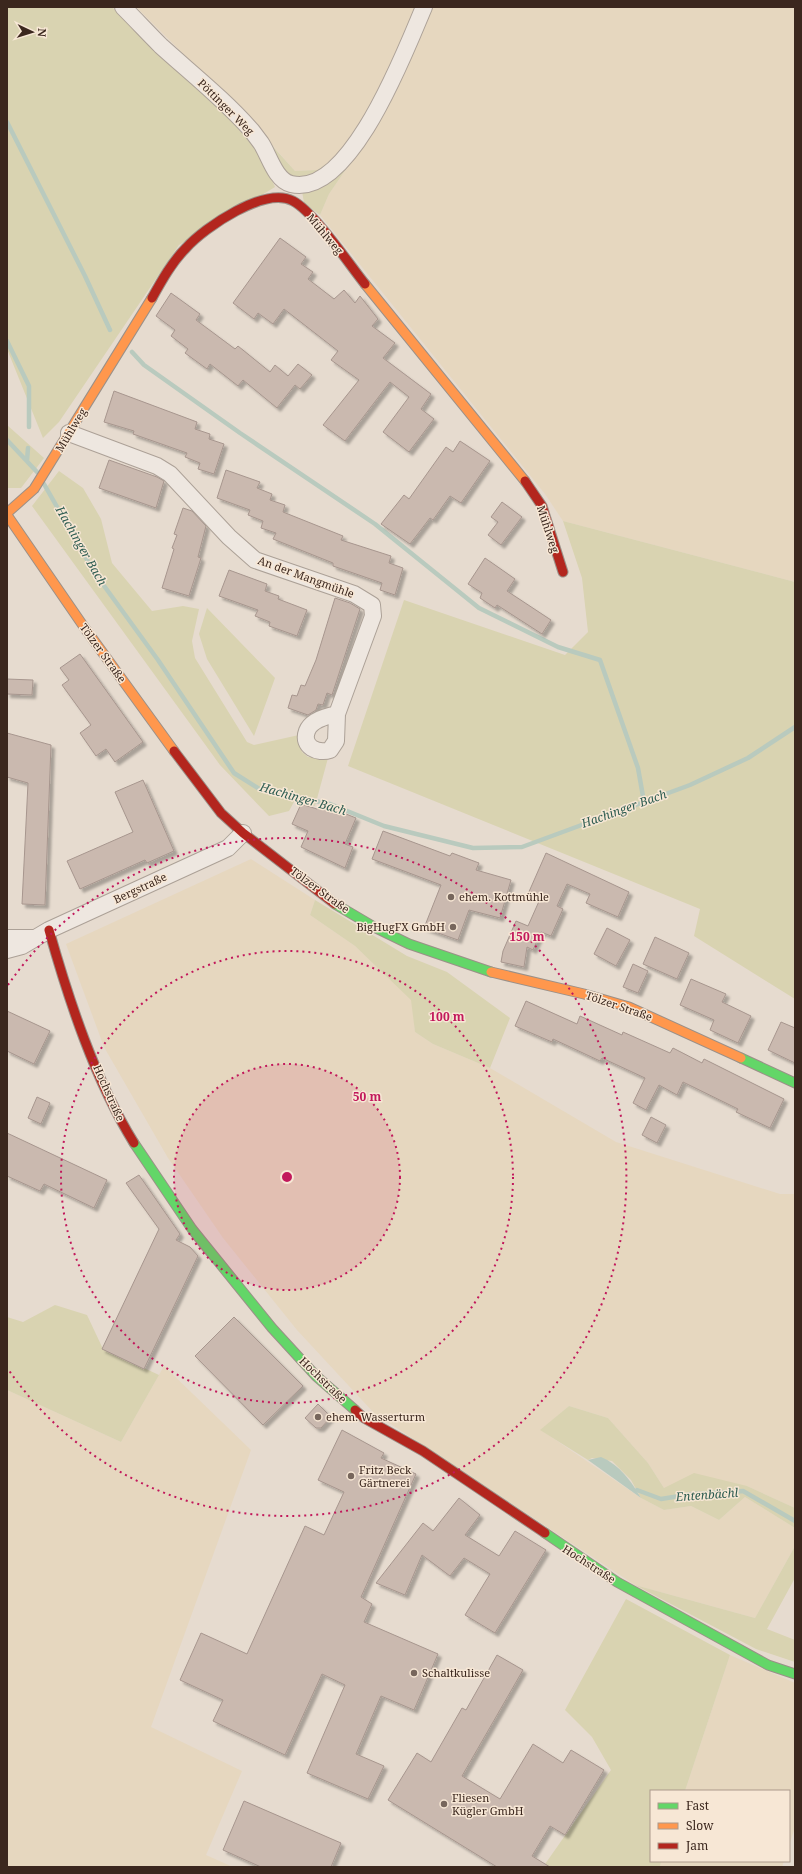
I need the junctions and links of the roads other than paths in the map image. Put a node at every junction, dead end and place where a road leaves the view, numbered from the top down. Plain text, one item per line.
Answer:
1 (123, 7) edge
2 (424, 7) edge
3 (69, 433) junction
4 (7, 514) edge
5 (563, 572) dead end
6 (337, 714) dead end
7 (243, 833) junction
8 (49, 930) junction
9 (7, 938) edge
10 (33, 938) junction
11 (7, 950) edge
12 (795, 1083) edge
13 (795, 1674) edge

1 - 2 street, Pöttinger Weg
3 - 4 street, Mühlweg
3 - 5 street, Mühlweg
3 - 6 street, An der Mangmühle
4 - 7 street, Tölzer Straße
7 - 8 street, Bergstraße
7 - 12 street, Tölzer Straße
8 - 10 street, Bergstraße
8 - 13 street, Hochstraße
9 - 10 street, Bergstraße
10 - 11 street, Bergstraße

